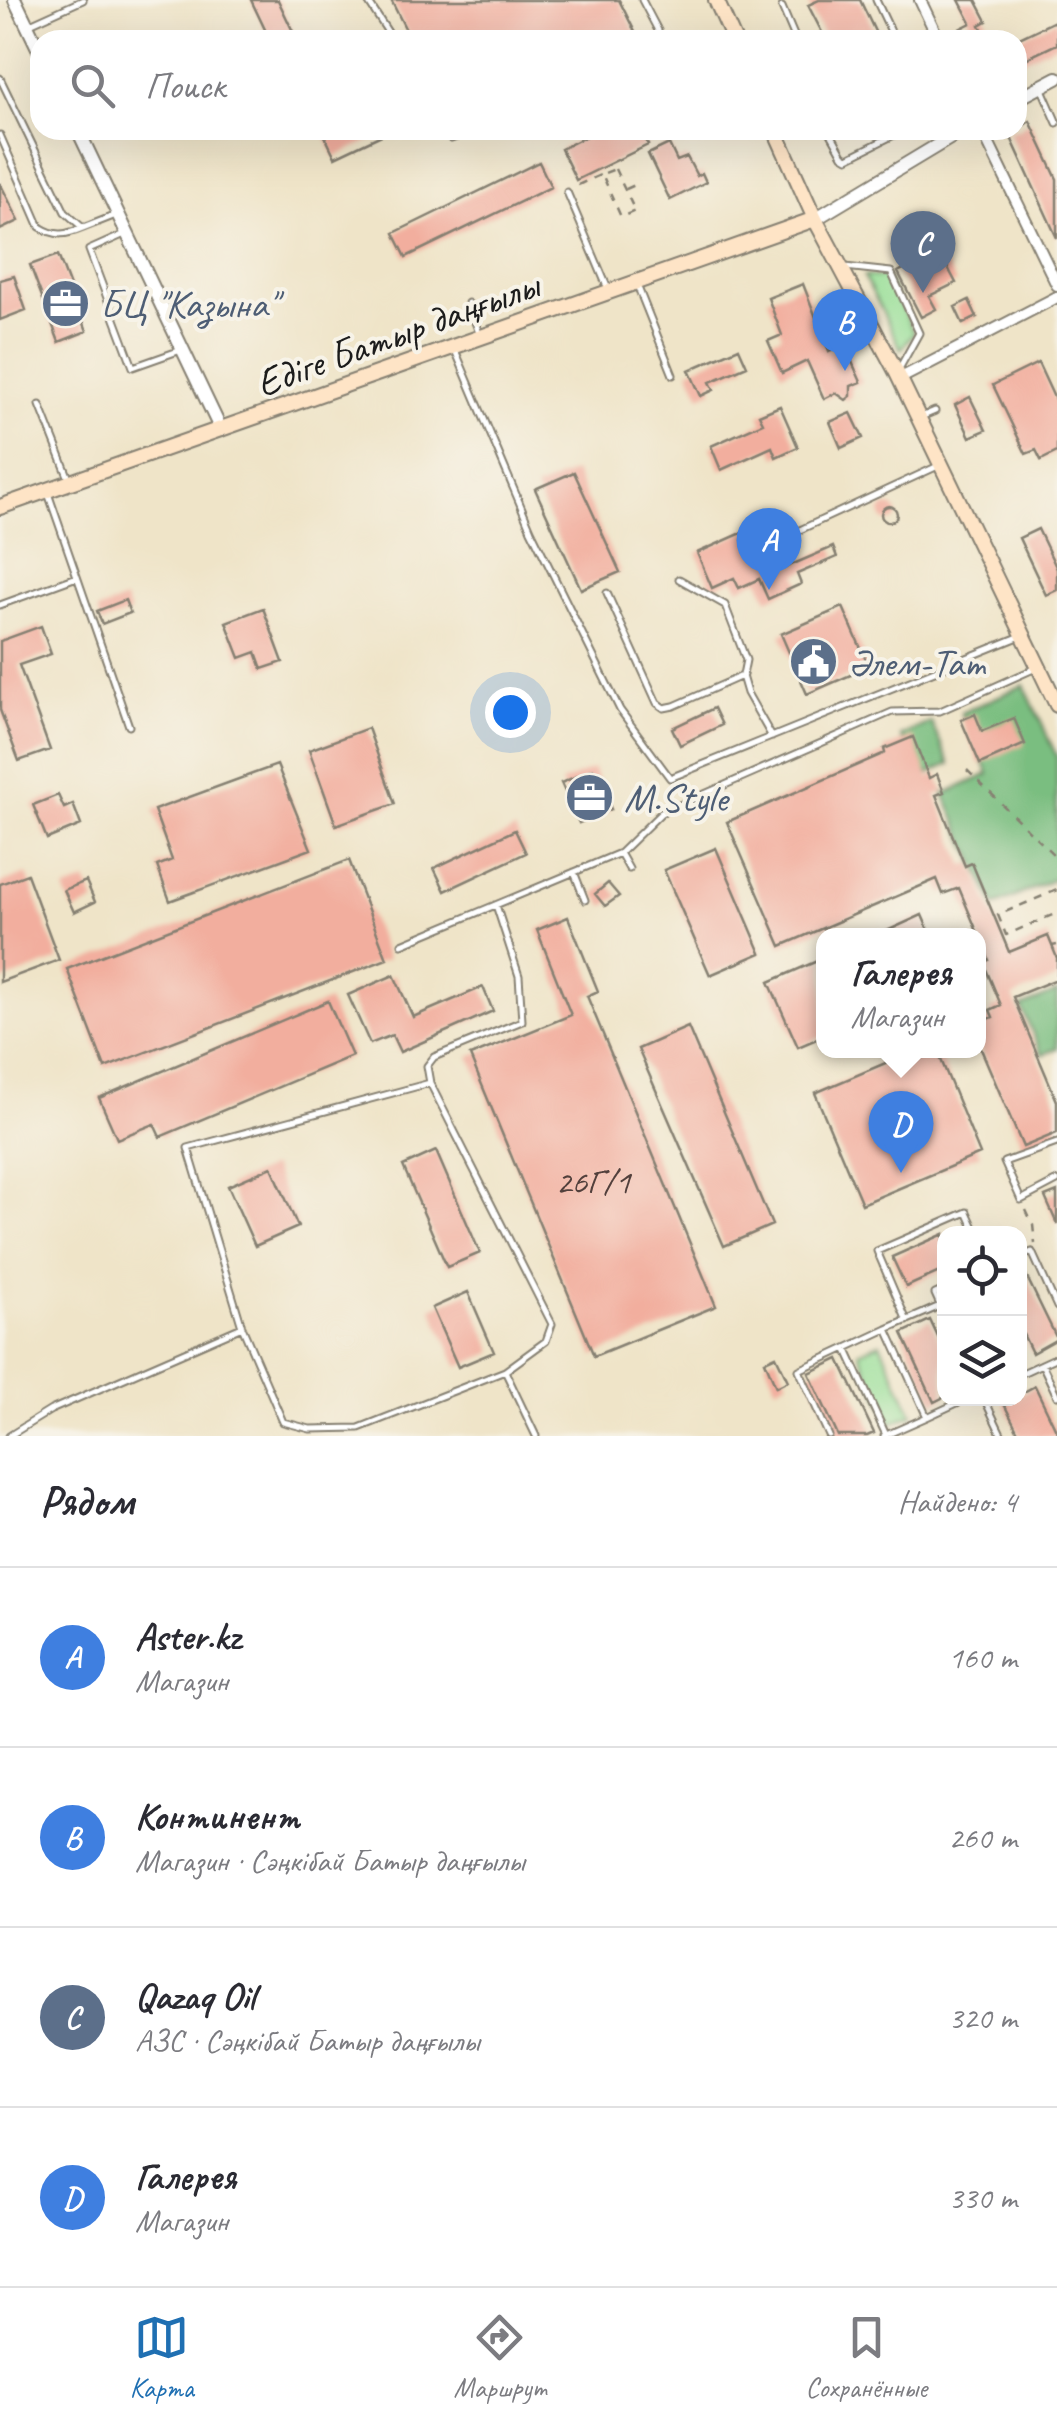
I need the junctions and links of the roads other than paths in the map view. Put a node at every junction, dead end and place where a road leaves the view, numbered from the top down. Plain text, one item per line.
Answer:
1 (15, 0) edge
2 (82, 0) edge
3 (367, 0) edge
4 (642, 0) edge
5 (716, 0) edge
6 (876, 0) edge
7 (920, 0) edge
8 (782, 7) dead end
9 (27, 25) junction
10 (386, 30) edge
11 (658, 30) edge
12 (730, 30) edge
13 (792, 30) edge
14 (890, 30) edge
15 (934, 30) edge
16 (30, 31) edge
17 (0, 78) edge
18 (1057, 78) edge
19 (1040, 86) junction
20 (1027, 93) edge
21 (1057, 123) edge
22 (0, 136) edge
23 (30, 140) edge
24 (30, 140) edge
25 (83, 140) edge
26 (779, 140) edge
27 (834, 140) edge
28 (884, 140) edge
29 (946, 140) edge
30 (987, 140) edge
31 (567, 192) dead end
32 (118, 214) junction
33 (815, 219) junction
34 (83, 228) junction
35 (128, 233) junction
36 (646, 262) dead end
37 (842, 267) junction
38 (652, 277) junction
39 (636, 283) junction
40 (1057, 285) edge
41 (609, 292) junction
42 (1057, 297) edge
43 (468, 303) dead end
44 (481, 338) junction
45 (454, 347) junction
46 (184, 349) junction
47 (673, 376) dead end
48 (898, 376) junction
49 (40, 404) dead end
50 (935, 411) dead end
51 (918, 418) junction
52 (222, 430) junction
53 (941, 465) junction
54 (70, 482) junction
55 (47, 490) junction
56 (0, 506) edge
57 (788, 535) dead end
58 (77, 577) junction
59 (679, 578) dead end
60 (607, 593) dead end
61 (0, 605) edge
62 (1023, 635) junction
63 (1047, 674) edge
64 (742, 676) junction
65 (1057, 705) edge
66 (128, 726) dead end
67 (772, 738) junction
68 (620, 853) junction
69 (629, 869) dead end
70 (574, 872) junction
71 (584, 900) dead end
72 (496, 905) junction
73 (402, 944) dead end
74 (430, 1083) junction
75 (1057, 1143) edge
76 (1057, 1180) edge
77 (973, 1226) edge
78 (1027, 1254) edge
79 (937, 1307) edge
80 (1057, 1307) edge
81 (907, 1321) junction
82 (242, 1327) junction
83 (887, 1330) junction
84 (846, 1348) junction
85 (1057, 1357) edge
86 (1042, 1364) junction
87 (505, 1370) junction
88 (1027, 1371) edge
89 (1057, 1396) edge
90 (951, 1406) edge
91 (988, 1406) edge
92 (927, 1417) junction
93 (9, 1436) edge
94 (536, 1436) edge
95 (829, 1436) edge
96 (885, 1436) edge
97 (1002, 1436) edge

1 - 9 street
2 - 9 lane
3 - 10 lane
4 - 11 lane
5 - 12 main road
6 - 14 lane
7 - 15 street
8 - 13 lane
9 - 16 street
17 - 24 lane
18 - 19 street
19 - 20 street
19 - 21 lane
22 - 34 lane
23 - 34 lane
25 - 32 street
26 - 33 main road
27 - 28 lane
29 - 33 street
30 - 40 street
31 - 41 lane
32 - 34 lane
32 - 35 street
33 - 37 main road
33 - 38 main road, Едіге Батыр даңғылы
35 - 46 street
35 - 46 lane
36 - 38 lane
37 - 48 main road
37 - 48 lane
38 - 39 main road, Едіге Батыр даңғылы
39 - 41 main road, Едіге Батыр даңғылы
39 - 47 lane
41 - 44 main road, Едіге Батыр даңғылы
42 - 48 street
43 - 44 lane
44 - 45 main road, Едіге Батыр даңғылы
45 - 52 main road, Едіге Батыр даңғылы
45 - 67 lane
46 - 52 street
48 - 51 main road
49 - 54 lane
50 - 51 lane
51 - 53 main road
52 - 54 main road, Едіге Батыр даңғылы
53 - 57 lane
53 - 62 main road
54 - 55 main road, Едіге Батыр даңғылы
55 - 56 main road, Едіге Батыр даңғылы
55 - 58 lane
58 - 61 lane
58 - 66 lane
59 - 64 lane
60 - 64 lane
62 - 63 main road
62 - 67 lane
63 - 65 main road
63 - 68 lane
64 - 67 lane
68 - 69 lane
68 - 70 lane
70 - 71 lane
70 - 72 lane
72 - 73 lane
72 - 74 lane
74 - 82 lane
74 - 87 lane
75 - 76 lane
77 - 81 lane
78 - 80 lane
79 - 81 lane
81 - 83 lane
82 - 87 lane
82 - 93 lane
83 - 84 lane
83 - 92 lane
84 - 95 lane
84 - 96 lane
85 - 86 lane
86 - 88 lane
86 - 89 lane
87 - 94 lane
90 - 92 lane
91 - 97 lane
92 - 96 lane

